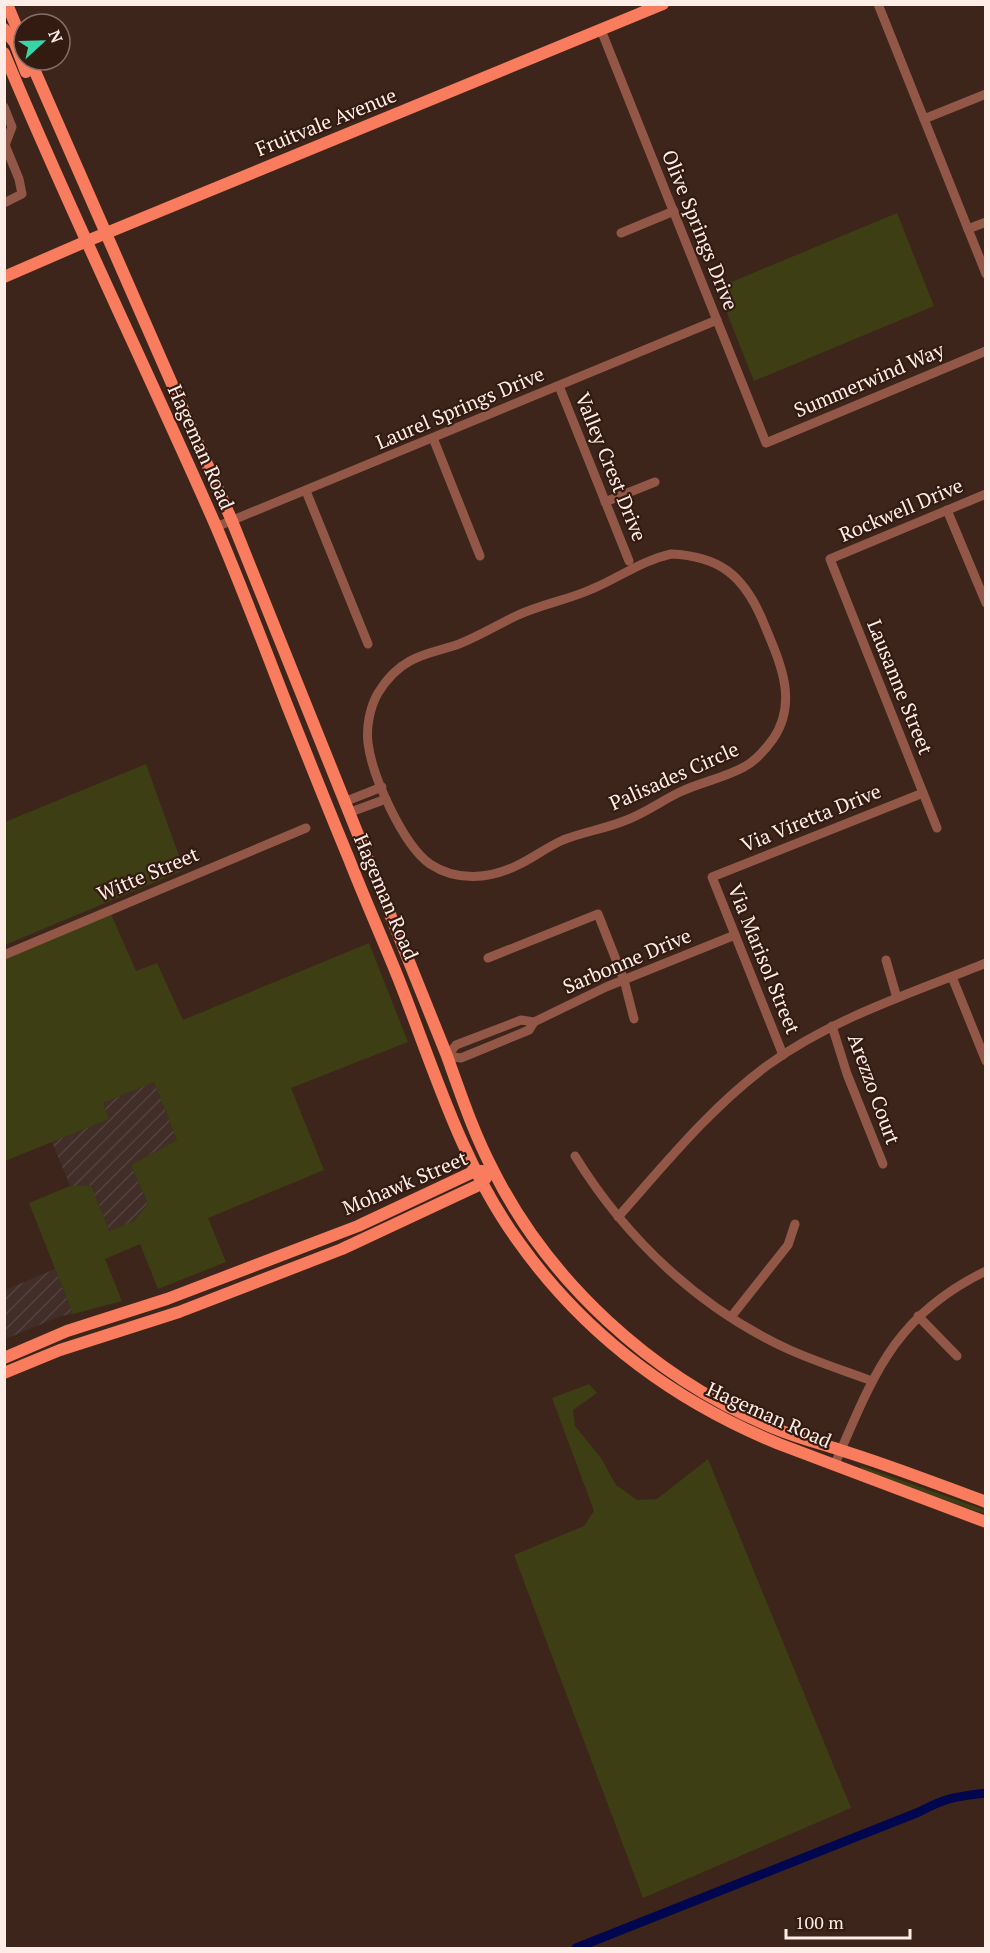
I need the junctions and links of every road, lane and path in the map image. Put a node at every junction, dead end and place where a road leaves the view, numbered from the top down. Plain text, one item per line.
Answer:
1 (663, 4) edge
2 (878, 4) edge
3 (4, 29) edge
4 (601, 30) junction
5 (4, 53) edge
6 (35, 72) edge
7 (986, 94) edge
8 (4, 107) edge
9 (52, 114) junction
10 (924, 119) junction
11 (4, 203) edge
12 (674, 211) junction
13 (986, 222) edge
14 (968, 229) junction
15 (621, 233) dead end
16 (105, 234) junction
17 (87, 241) junction
18 (986, 274) edge
19 (4, 277) edge
20 (717, 320) junction
21 (986, 351) edge
22 (137, 352) junction
23 (559, 386) junction
24 (189, 426) junction
25 (433, 438) junction
26 (766, 443) joint
27 (655, 482) dead end
28 (306, 491) junction
29 (986, 494) edge
30 (605, 502) junction
31 (947, 510) junction
32 (232, 521) junction
33 (216, 527) junction
34 (480, 556) dead end
35 (830, 559) joint
36 (629, 561) dead end
37 (986, 603) edge
38 (368, 644) dead end
39 (300, 736) junction
40 (382, 788) junction
41 (368, 793) junction
42 (923, 793) junction
43 (386, 799) junction
44 (372, 804) junction
45 (346, 807) junction
46 (306, 828) dead end
47 (937, 828) dead end
48 (712, 877) joint
49 (735, 936) junction
50 (4, 955) edge
51 (489, 958) dead end
52 (886, 960) dead end
53 (986, 963) edge
54 (952, 977) junction
55 (398, 978) junction
56 (624, 980) junction
57 (897, 998) junction
58 (634, 1019) dead end
59 (534, 1022) junction
60 (832, 1026) junction
61 (783, 1055) junction
62 (447, 1056) junction
63 (986, 1061) edge
64 (575, 1156) dead end
65 (883, 1164) dead end
66 (475, 1171) junction
67 (493, 1171) junction
68 (481, 1184) junction
69 (618, 1217) junction
70 (795, 1224) dead end
71 (986, 1270) edge
72 (918, 1316) junction
73 (731, 1317) junction
74 (957, 1356) dead end
75 (4, 1358) edge
76 (4, 1372) edge
77 (872, 1381) junction
78 (841, 1450) junction
79 (834, 1466) junction
80 (986, 1502) edge
81 (986, 1522) edge

1 - 4 main road, Fruitvale Avenue
2 - 10 street
3 - 9 main road
4 - 12 street, Olive Springs Drive
4 - 16 main road, Fruitvale Avenue
5 - 17 main road, Hageman Road
6 - 9 main road, Hageman Road
7 - 10 street
8 - 11 street
9 - 16 main road, Hageman Road
10 - 14 street
12 - 15 street
12 - 20 street, Olive Springs Drive
13 - 14 street
14 - 18 street
16 - 17 main road, Fruitvale Avenue
16 - 24 main road, Hageman Road
17 - 19 main road, Fruitvale Avenue
17 - 22 main road, Hageman Road
20 - 23 street, Laurel Springs Drive
20 - 26 street, Olive Springs Drive
21 - 26 street, Summerwind Way
22 - 24 main road
22 - 33 main road, Hageman Road
23 - 25 street, Laurel Springs Drive
23 - 30 street, Valley Crest Drive
24 - 32 main road, Hageman Road
25 - 28 street, Laurel Springs Drive
25 - 34 street
27 - 30 street
28 - 32 street, Laurel Springs Drive
28 - 38 street
29 - 31 street, Rockwell Drive
30 - 36 street, Valley Crest Drive
31 - 35 street, Rockwell Drive
31 - 37 street
32 - 33 street, Laurel Springs Drive
32 - 45 main road, Hageman Road
33 - 39 main road, Hageman Road
35 - 42 street, Lausanne Street
39 - 45 main road
39 - 55 main road, Hageman Road
40 - 41 street
40 - 43 street, Palisades Circle
40 - 43 street, Palisades Circle
41 - 44 street
41 - 45 street
42 - 47 street, Lausanne Street
42 - 48 street, Via Viretta Drive
43 - 44 street
44 - 45 street
45 - 62 main road, Hageman Road
46 - 50 street, Witte Street
48 - 49 street, Via Marisol Street
49 - 56 street, Sarbonne Drive
49 - 61 street, Via Marisol Street
51 - 56 street
52 - 57 street
53 - 54 street
54 - 57 street
54 - 63 street
55 - 62 main road
55 - 66 main road, Hageman Road
56 - 58 street
56 - 59 street, Sarbonne Drive
57 - 60 street
59 - 62 street, Sarbonne Drive
59 - 62 street, Sarbonne Drive
60 - 61 street
60 - 65 street, Arezzo Court
61 - 69 street
62 - 67 main road, Hageman Road
64 - 69 street
66 - 67 main road, Mohawk Street
66 - 68 main road, Hageman Road
66 - 75 main road, Mohawk Street
67 - 68 main road, Mohawk Street
67 - 78 main road, Hageman Road
68 - 76 main road, Mohawk Street
68 - 79 main road, Hageman Road
69 - 73 street
70 - 73 street
71 - 72 street
72 - 74 street
72 - 77 street
73 - 77 street
77 - 78 street
78 - 79 street
78 - 80 main road, Hageman Road
79 - 81 main road, Hageman Road

